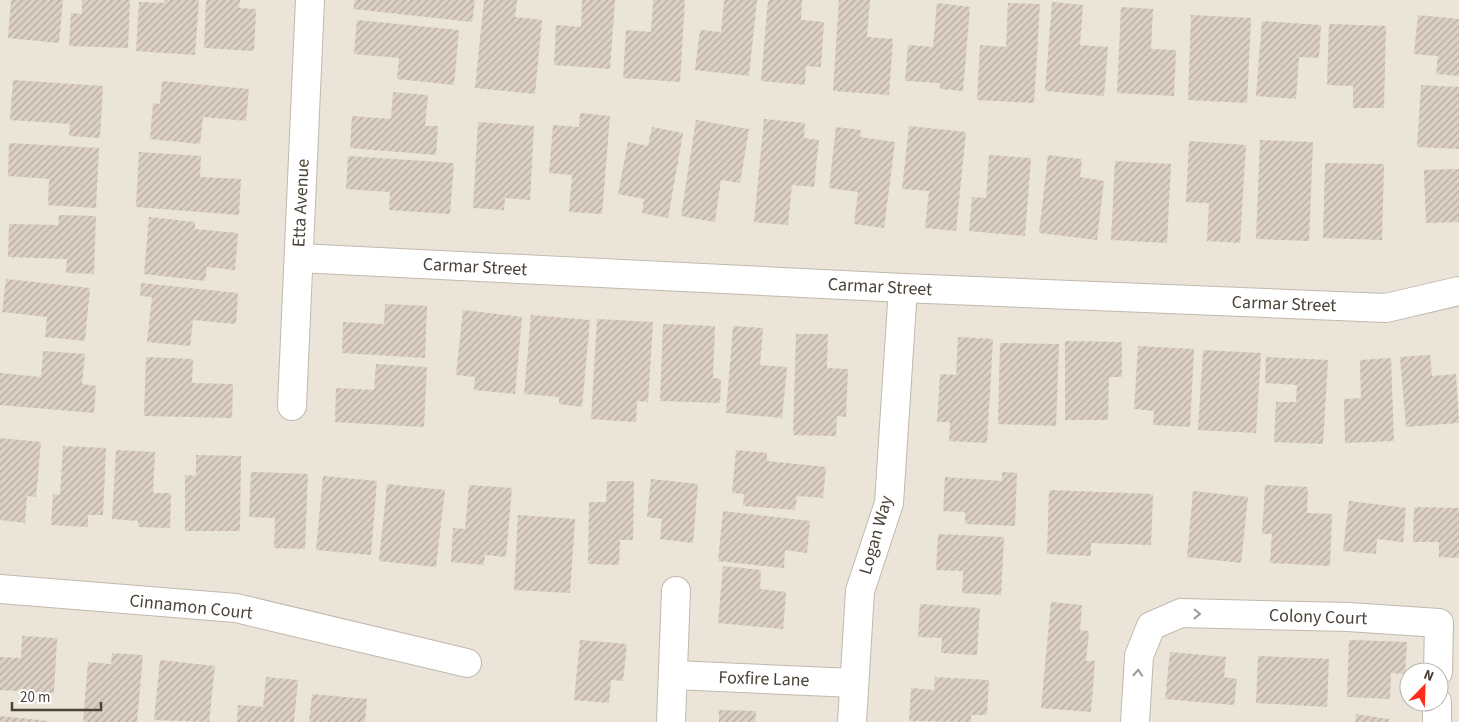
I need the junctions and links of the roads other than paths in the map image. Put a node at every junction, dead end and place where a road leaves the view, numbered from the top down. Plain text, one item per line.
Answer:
1 (310, 0) edge
2 (299, 258) junction
3 (903, 288) junction
4 (1459, 291) edge
5 (292, 406) dead end
6 (0, 589) edge
7 (676, 591) dead end
8 (1438, 662) edge
9 (467, 663) dead end
10 (674, 675) junction
11 (854, 683) junction
12 (672, 722) edge
13 (852, 722) edge
14 (1135, 722) edge

1 - 2 street, Etta Avenue
2 - 3 street, Carmar Street
2 - 5 street, Etta Avenue
3 - 4 street, Carmar Street
3 - 11 street, Logan Way
6 - 9 street, Cinnamon Court
7 - 10 street
14 -> 8 street, Colony Court
10 - 11 street, Foxfire Lane
10 - 12 street
11 - 13 street, Logan Way

